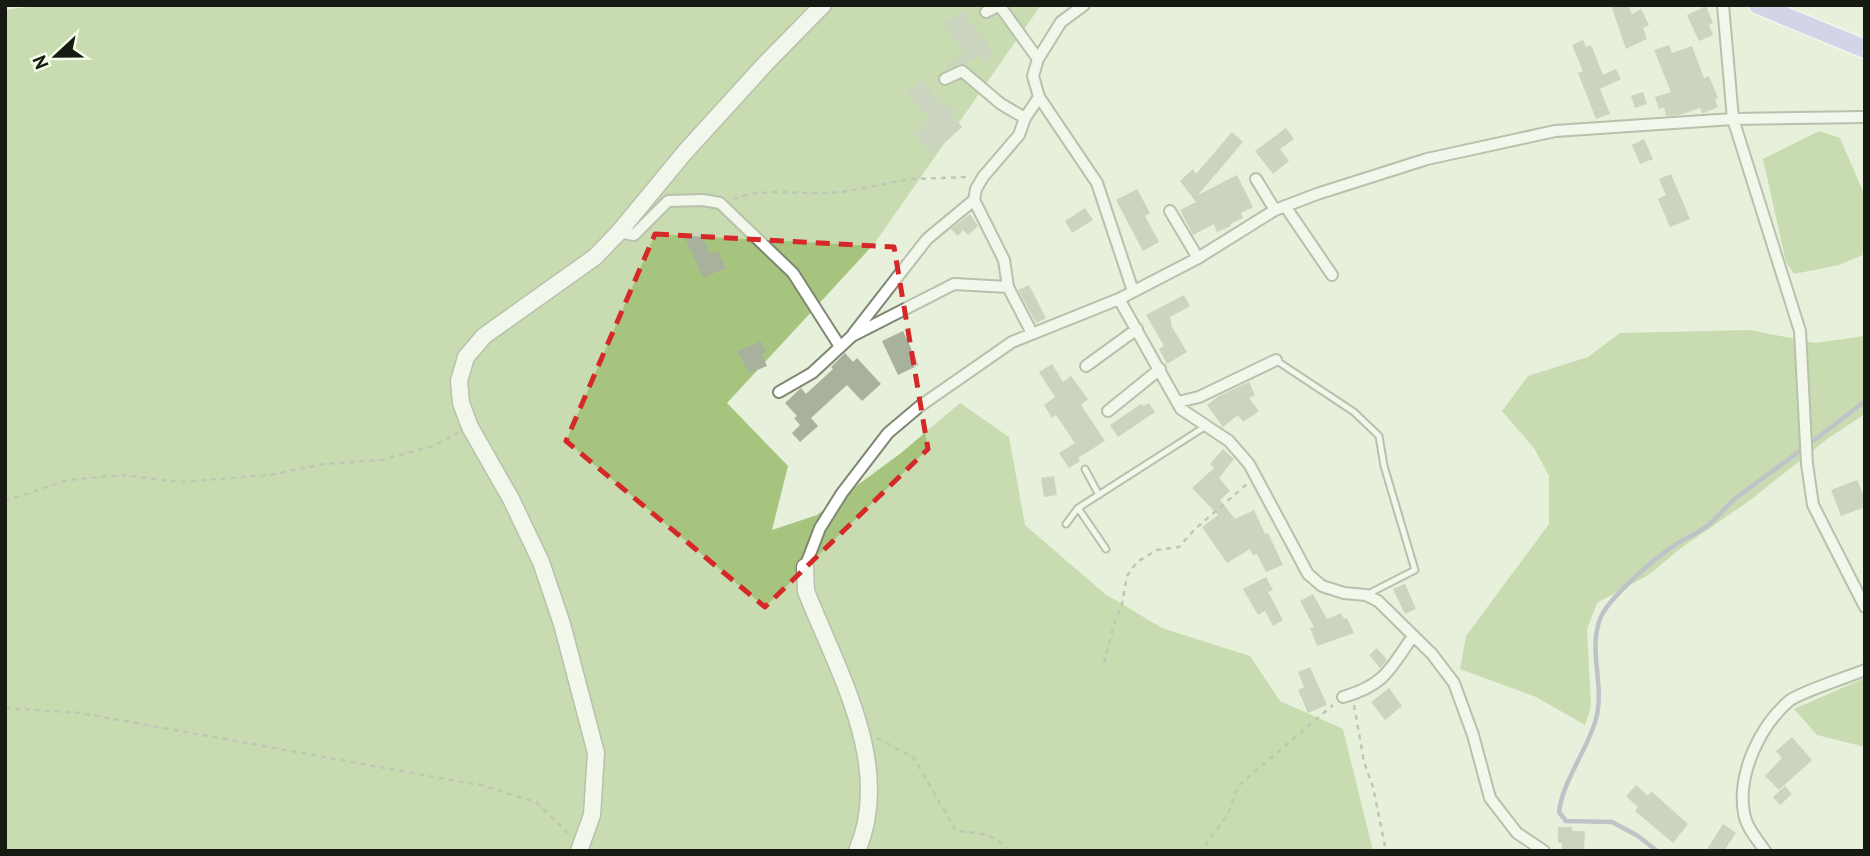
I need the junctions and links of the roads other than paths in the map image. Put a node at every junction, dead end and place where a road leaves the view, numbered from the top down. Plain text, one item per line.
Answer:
1 (823, 5) edge
2 (1084, 5) edge
3 (1723, 5) edge
4 (1758, 5) edge
5 (986, 12) dead end
6 (1788, 12) edge
7 (1865, 49) edge
8 (1038, 59) junction
9 (945, 79) dead end
10 (1039, 97) junction
11 (1865, 117) edge
12 (1025, 118) junction
13 (1733, 119) junction
14 (1256, 179) dead end
15 (974, 200) junction
16 (1280, 208) junction
17 (1170, 211) dead end
18 (620, 232) junction
19 (1198, 258) junction
20 (1332, 275) dead end
21 (1007, 287) junction
22 (1133, 291) junction
23 (1119, 299) junction
24 (1137, 329) junction
25 (1032, 333) junction
26 (852, 336) junction
27 (839, 345) junction
28 (1276, 359) joint
29 (1086, 366) dead end
30 (1160, 369) junction
31 (779, 392) dead end
32 (1178, 402) junction
33 (1108, 411) dead end
34 (1207, 426) junction
35 (1085, 470) dead end
36 (1099, 495) junction
37 (1078, 509) junction
38 (1066, 524) dead end
39 (1106, 549) dead end
40 (805, 566) joint
41 (1366, 595) junction
42 (1865, 607) edge
43 (1413, 636) junction
44 (1865, 670) edge
45 (1343, 696) road end
46 (580, 848) edge
47 (1758, 848) edge
48 (857, 851) edge
49 (1544, 851) edge

1 - 18 street
2 - 8 street
3 - 13 street
4 - 6 main road
5 - 8 street
6 - 7 main road
8 - 10 street
9 - 12 street
10 - 12 street
10 - 22 street
11 - 13 street
12 - 15 street
13 - 16 street
13 - 42 street
14 - 16 street
15 - 21 street
15 - 26 street
16 - 19 street
16 - 20 street
17 - 19 street
18 - 27 street
18 - 46 street
19 - 22 street
21 - 25 street
21 - 26 street
22 - 23 street
23 - 24 street
23 - 25 street
24 - 29 street
24 - 30 street
25 - 40 street
26 - 27 street
27 - 31 street
28 - 32 street
28 - 41 lane
30 - 32 street
30 - 33 street
32 - 34 street
34 - 36 lane
34 - 41 street
35 - 36 lane
36 - 37 lane
37 - 38 lane
37 - 39 lane
40 - 48 street
41 - 43 street
43 - 45 street
43 - 49 street
44 - 47 street

